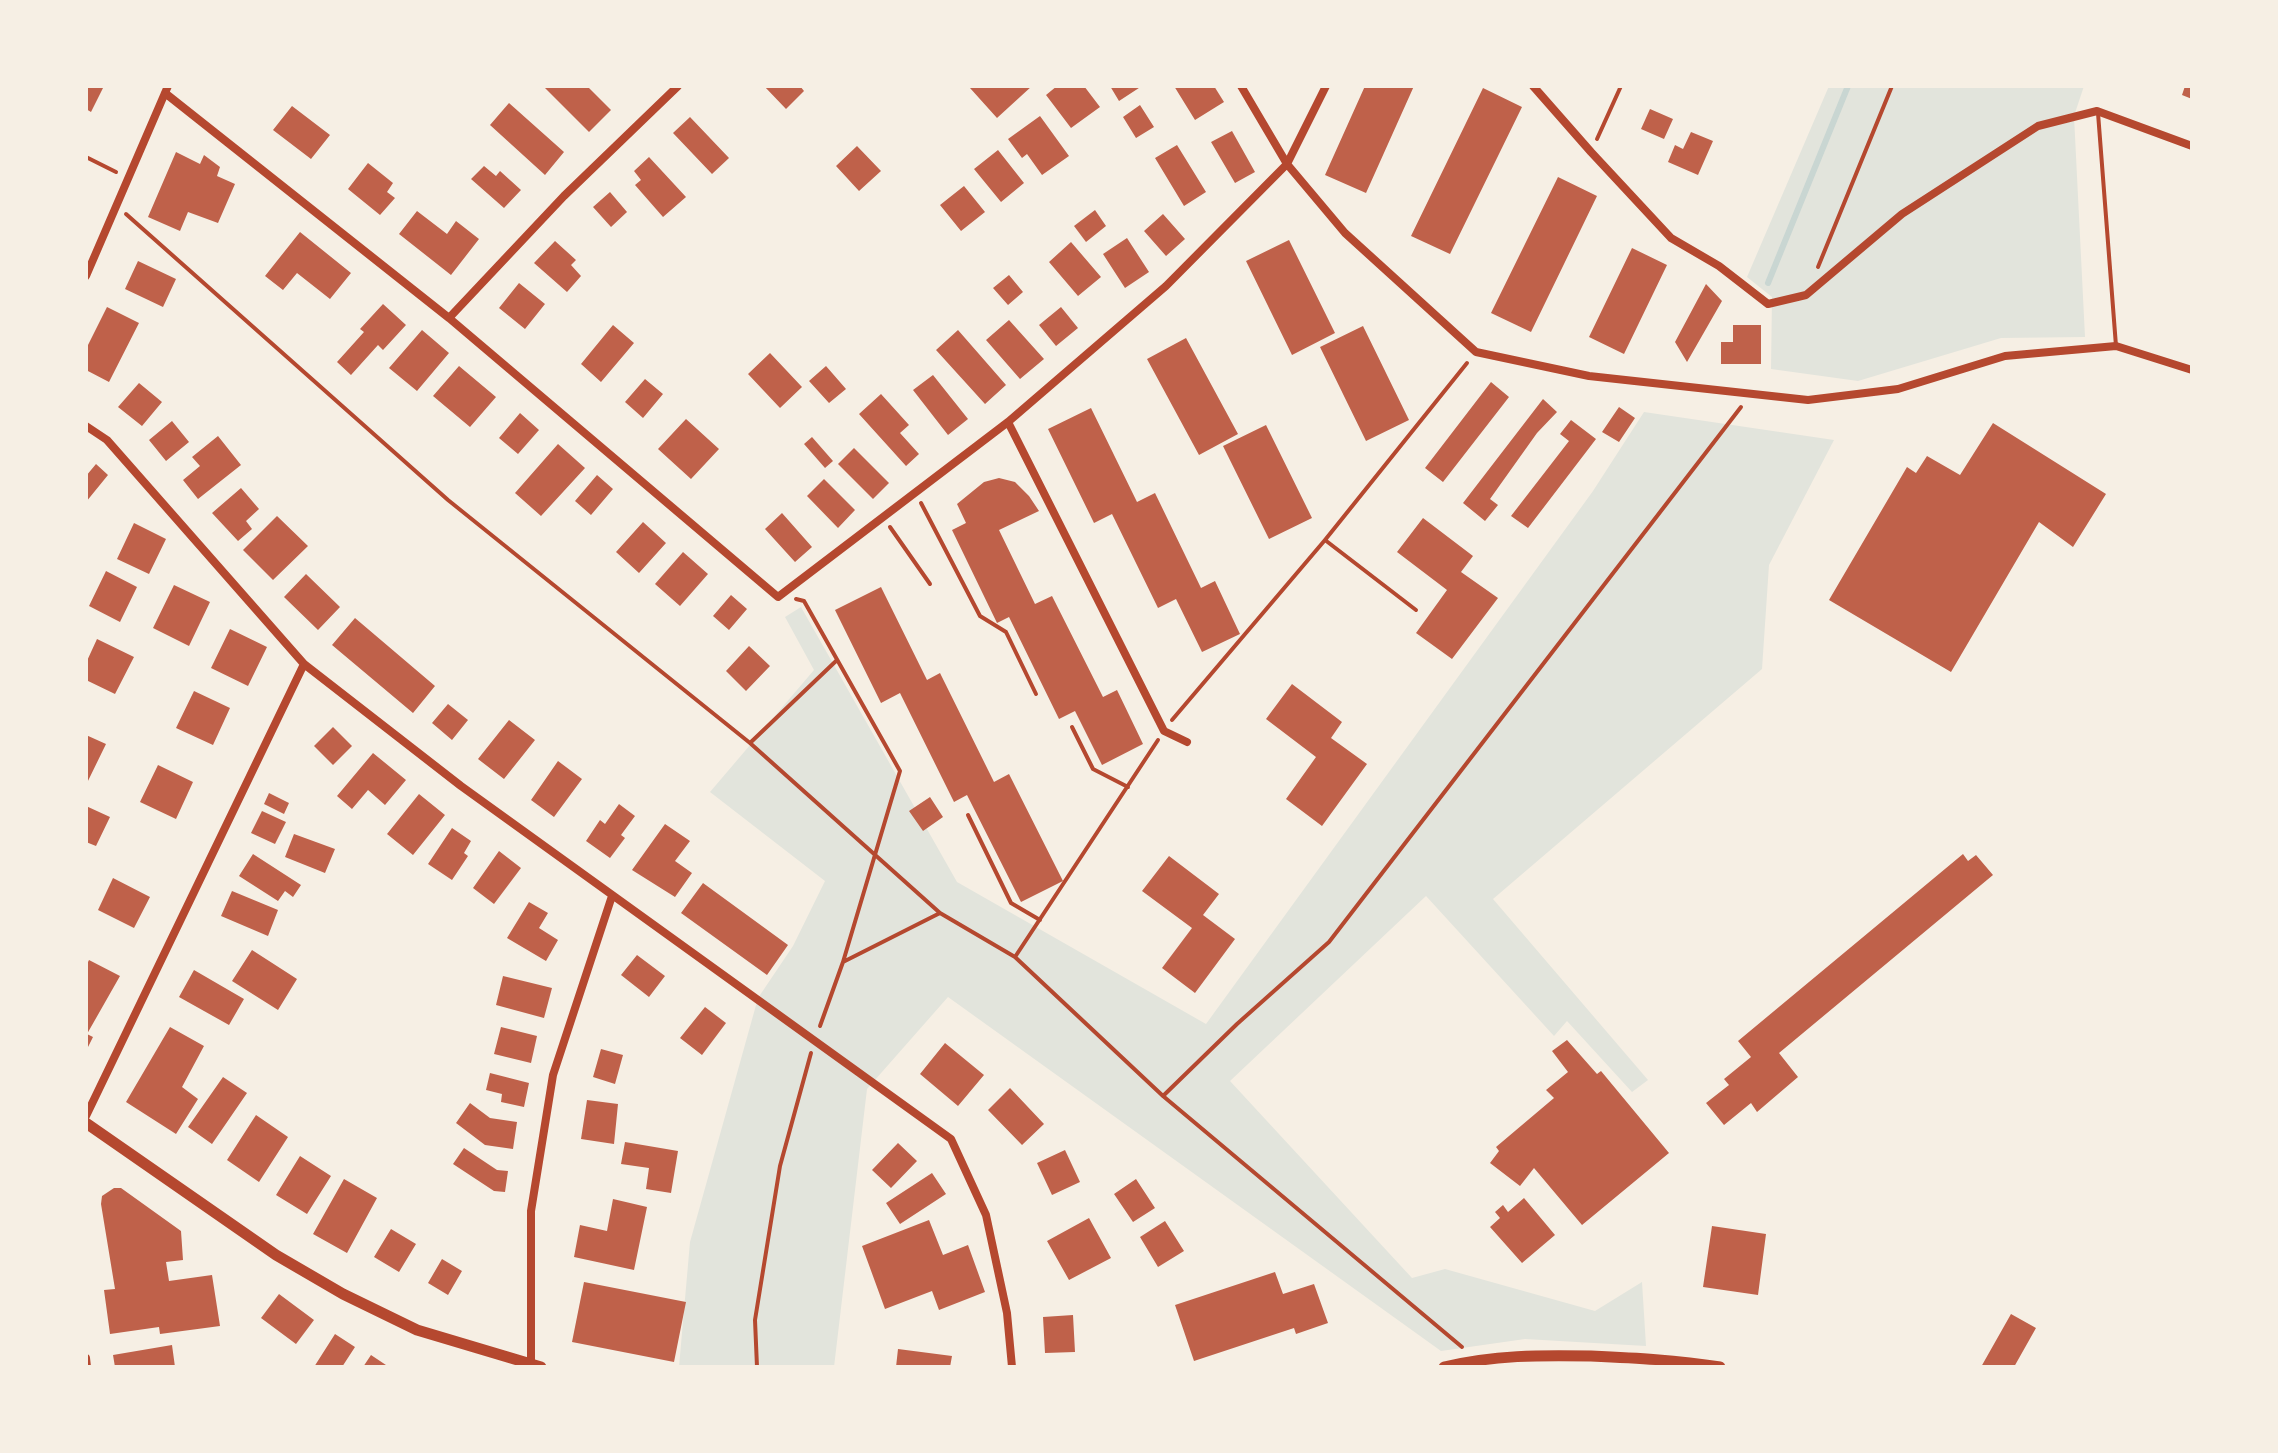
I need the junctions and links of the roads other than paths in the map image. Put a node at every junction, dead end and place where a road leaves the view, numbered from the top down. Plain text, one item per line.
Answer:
1 (678, 86) edge
2 (1241, 86) edge
3 (1326, 86) edge
4 (1533, 86) edge
5 (166, 89) edge
6 (2097, 111) junction
7 (2192, 146) edge
8 (1287, 164) junction
9 (86, 276) edge
10 (449, 318) junction
11 (2116, 346) junction
12 (2192, 370) edge
13 (1008, 422) junction
14 (86, 426) edge
15 (304, 664) junction
16 (1187, 742) dead end
17 (612, 896) junction
18 (86, 1116) edge
19 (86, 1123) edge
20 (86, 1358) edge
21 (534, 1366) edge
22 (87, 1367) edge
23 (1012, 1367) edge
24 (1444, 1367) edge
25 (1720, 1367) edge

1 - 10 street
2 - 8 street
3 - 8 street
4 - 6 street
5 - 9 street
5 - 10 street
6 - 7 street
6 - 11 lane
8 - 11 street
8 - 13 street
10 - 13 street
11 - 12 street
13 - 16 street
14 - 15 street
15 - 17 street
15 - 18 street
17 - 21 street
17 - 23 street
19 - 21 street
20 - 22 street
24 - 25 street

